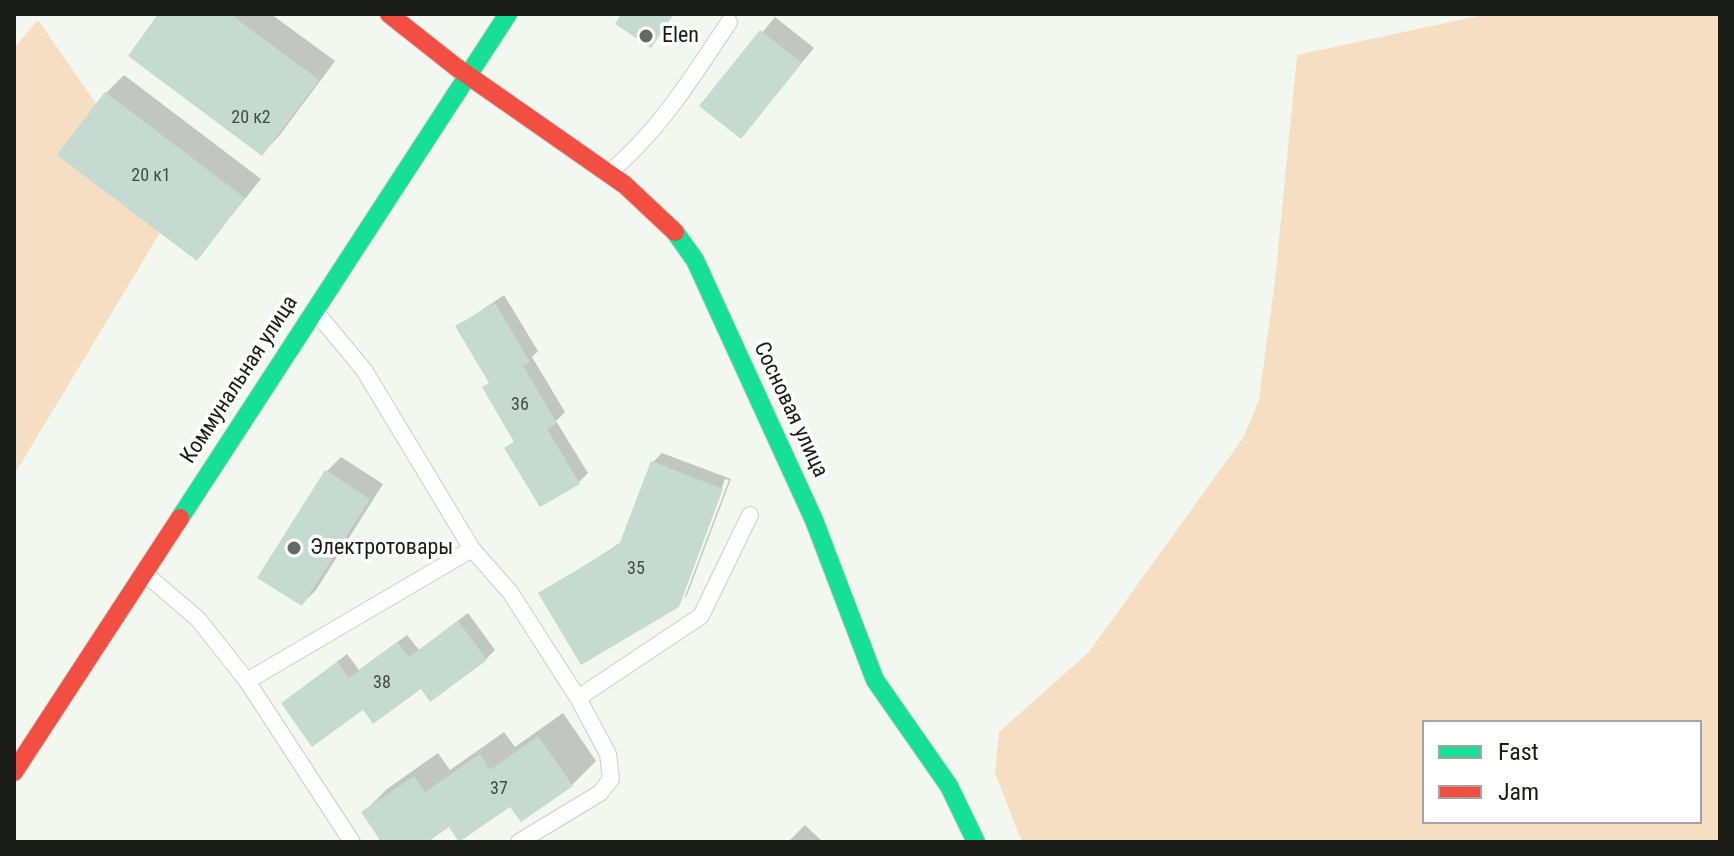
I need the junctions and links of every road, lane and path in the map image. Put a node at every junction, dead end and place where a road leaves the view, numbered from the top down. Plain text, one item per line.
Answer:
1 (389, 14) edge
2 (508, 14) edge
3 (729, 22) dead end
4 (467, 75) junction
5 (608, 173) junction
6 (314, 310) junction
7 (750, 515) dead end
8 (472, 549) junction
9 (144, 573) junction
10 (247, 681) junction
11 (578, 698) junction
12 (14, 772) edge
13 (352, 842) edge
14 (519, 842) edge
15 (976, 842) edge

1 - 4 street, Сосновая улица
2 - 4 street, Коммунальная улица
3 - 5 lane
4 - 5 street, Сосновая улица
4 - 6 street, Коммунальная улица
5 - 15 street, Сосновая улица
6 - 8 lane
6 - 9 street, Коммунальная улица
7 - 11 lane
8 - 10 lane
8 - 11 lane
9 - 10 lane
9 - 12 street, Коммунальная улица
10 - 13 lane
11 - 14 lane

